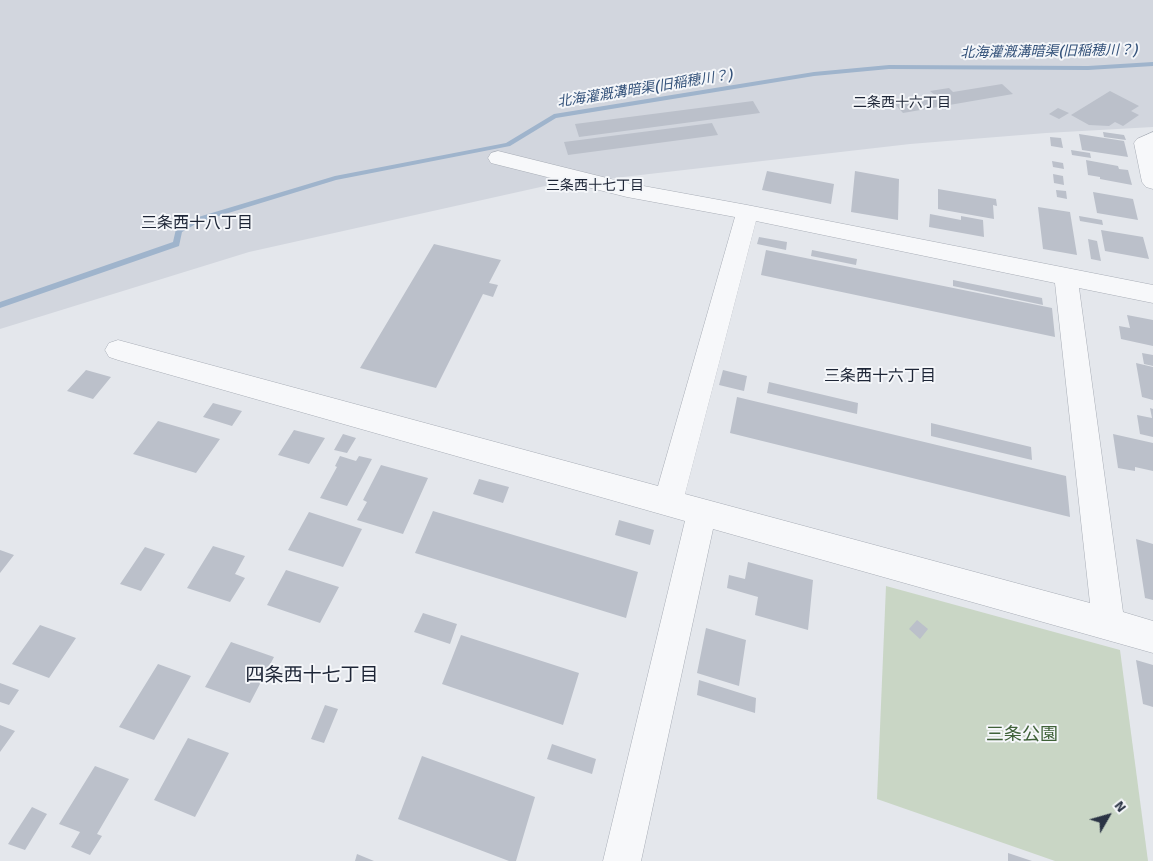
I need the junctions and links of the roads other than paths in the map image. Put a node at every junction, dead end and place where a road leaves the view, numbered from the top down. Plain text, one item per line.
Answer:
1 (1153, 138) edge
2 (498, 158) dead end
3 (1153, 182) edge
4 (747, 212) junction
5 (1066, 276) junction
6 (1153, 294) edge
7 (118, 350) dead end
8 (668, 503) junction
9 (702, 512) junction
10 (1108, 624) junction
11 (1153, 637) edge
12 (622, 861) edge

1 - 3 street
2 - 4 street
4 - 5 street
4 - 8 street
5 - 6 street
5 - 10 street
7 - 8 street
8 - 9 street
9 - 10 street
9 - 12 street
10 - 11 street

